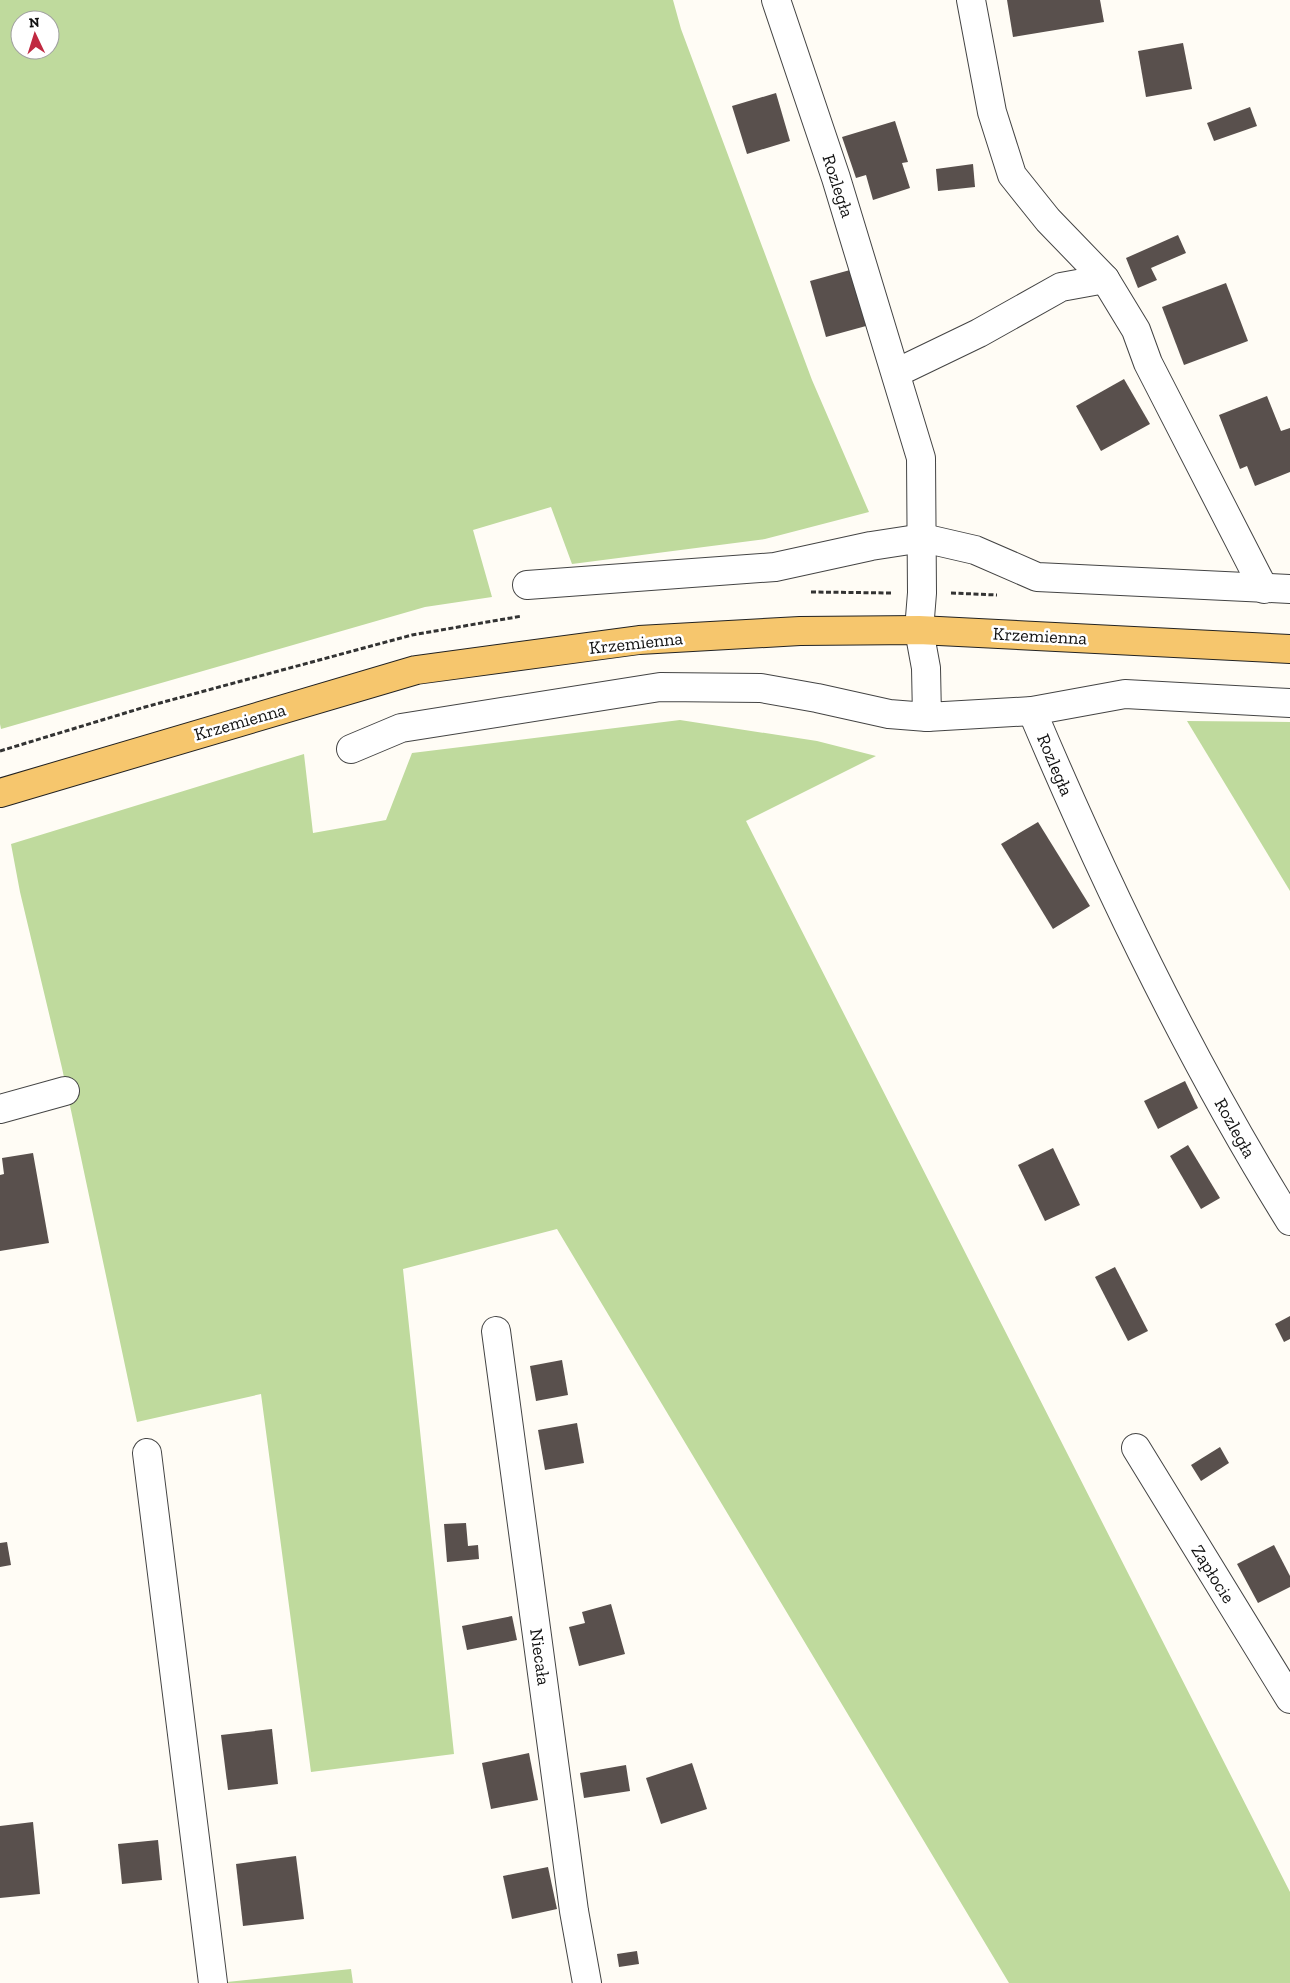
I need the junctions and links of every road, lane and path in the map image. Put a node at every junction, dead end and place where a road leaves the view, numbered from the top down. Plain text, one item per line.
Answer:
1 (776, 0) edge
2 (971, 0) edge
3 (1105, 279) junction
4 (896, 373) junction
5 (922, 538) junction
6 (527, 585) dead end
7 (1277, 589) edge
8 (920, 630) junction
9 (1290, 649) edge
10 (1290, 703) edge
11 (1032, 711) junction
12 (927, 717) junction
13 (351, 749) dead end
14 (0, 793) edge
15 (65, 1091) dead end
16 (0, 1109) edge
17 (1290, 1221) edge
18 (496, 1331) dead end
19 (1136, 1448) dead end
20 (147, 1453) dead end
21 (1290, 1699) edge
22 (212, 1983) edge
23 (587, 1983) edge

1 - 4 street, Rozległa
2 - 3 street
3 - 4 street
3 - 7 street
4 - 5 street, Rozległa
5 - 6 street
5 - 7 street
5 - 8 street, Rozległa
8 - 9 main road, Krzemienna
8 - 12 street, Rozległa
8 - 14 main road, Krzemienna
10 - 11 street
11 - 12 street, Rozległa
11 - 17 street, Rozległa
12 - 13 street
15 - 16 street
18 - 23 street, Niecała
19 - 21 street, Zapłocie
20 - 22 street

